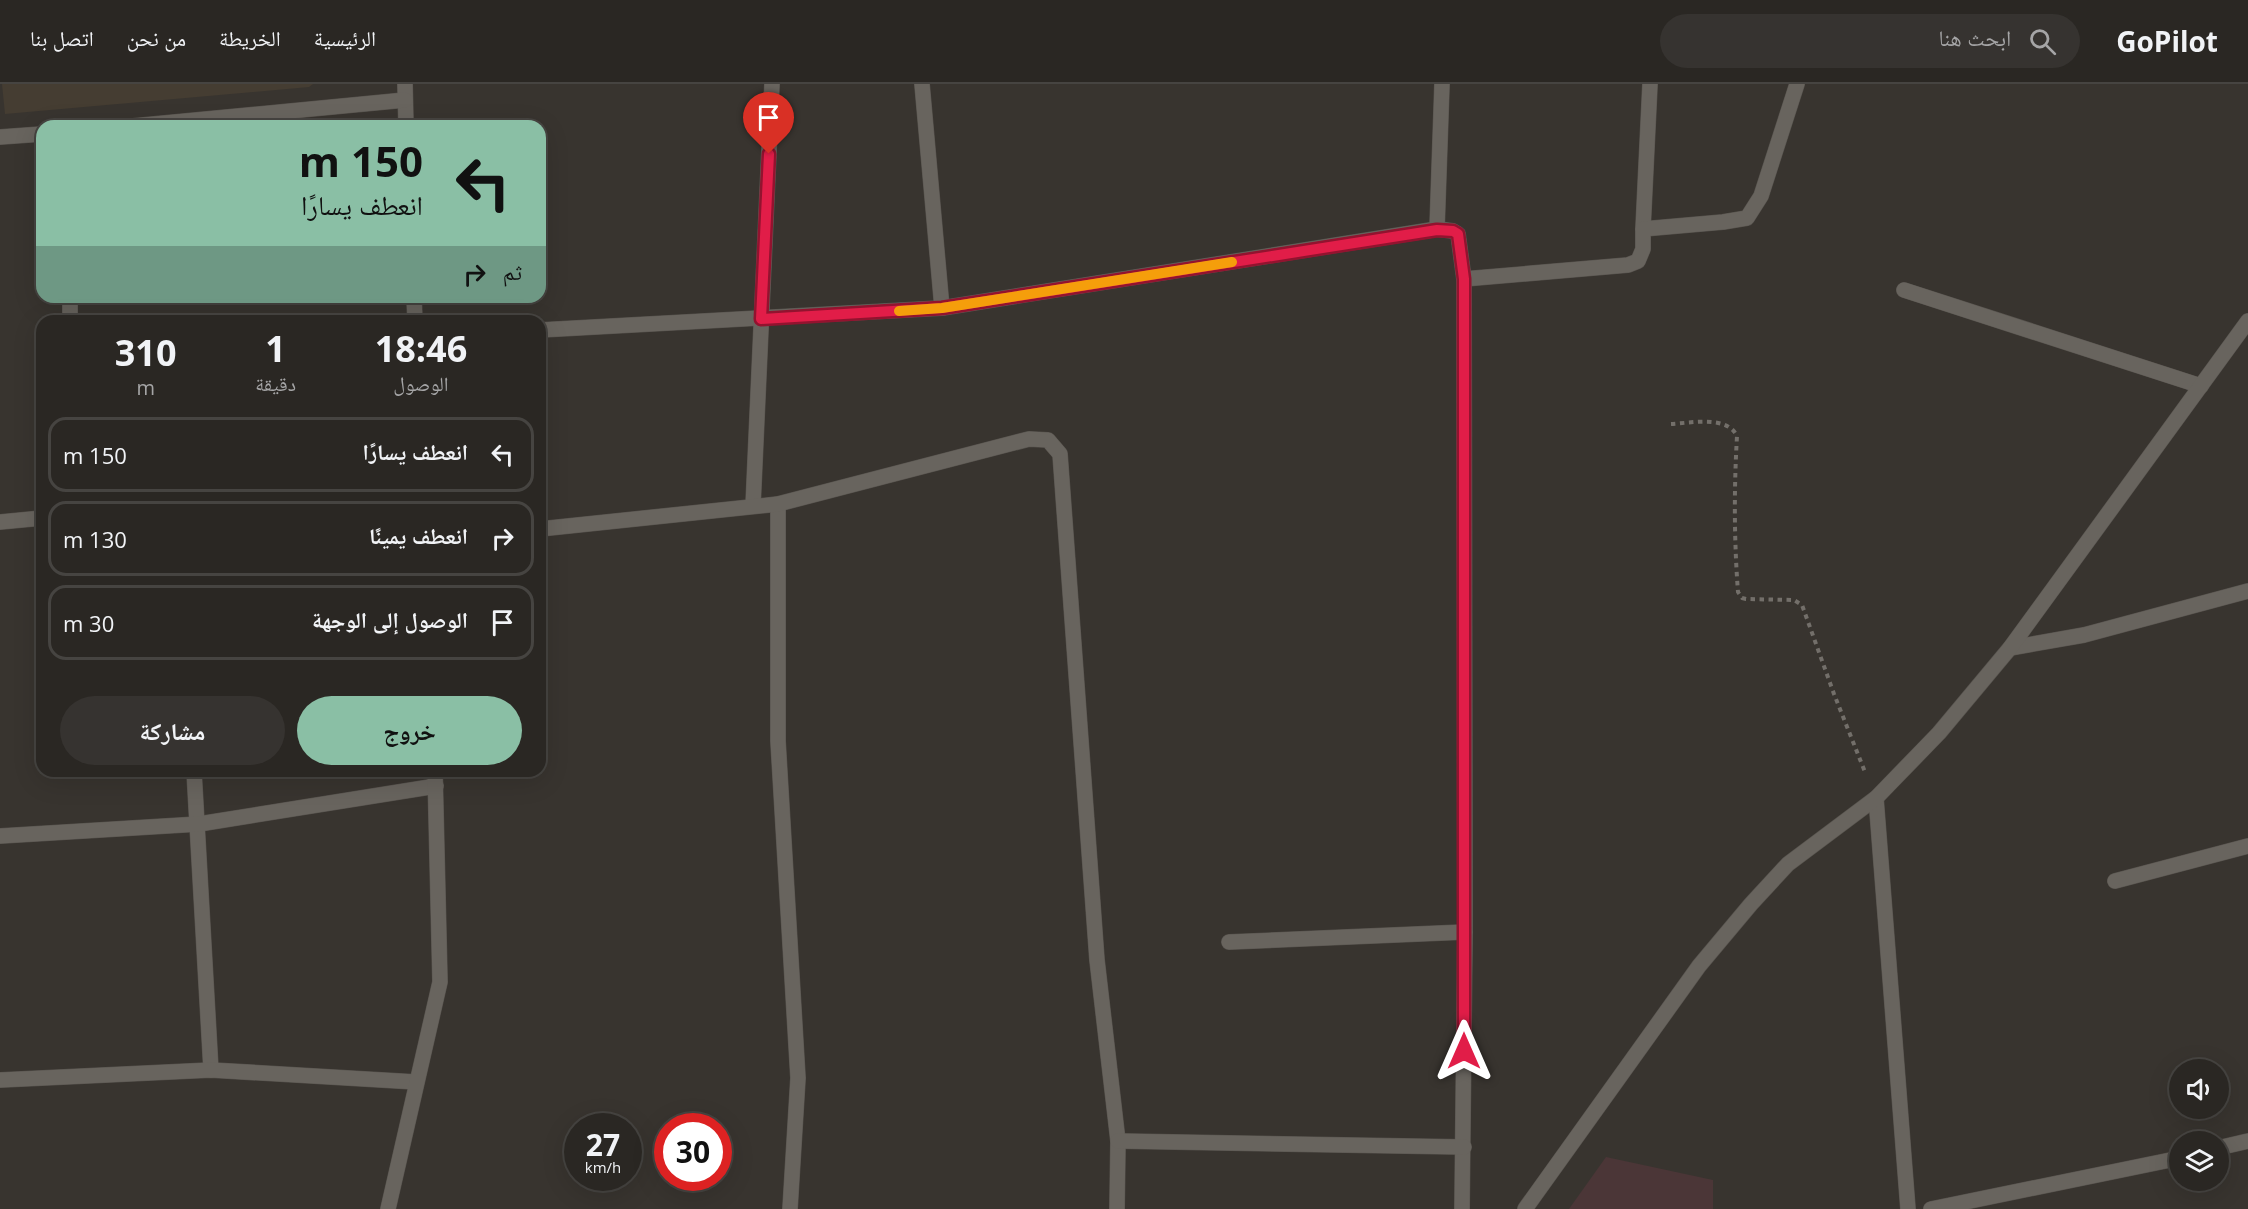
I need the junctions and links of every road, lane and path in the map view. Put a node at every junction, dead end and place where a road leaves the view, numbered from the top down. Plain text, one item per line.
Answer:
1 (405, 84) edge
2 (772, 84) edge
3 (922, 84) edge
4 (1442, 84) edge
5 (1650, 84) edge
6 (1797, 84) edge
7 (405, 100) junction
8 (196, 120) edge
9 (406, 120) edge
10 (36, 134) edge
11 (0, 137) edge
12 (1643, 229) junction
13 (1437, 230) junction
14 (1464, 279) junction
15 (1904, 290) dead end
16 (942, 308) junction
17 (761, 319) junction
18 (2248, 321) edge
19 (546, 330) edge
20 (2202, 386) junction
21 (1671, 424) dead end
22 (778, 504) junction
23 (753, 506) junction
24 (36, 519) edge
25 (0, 522) edge
26 (546, 528) edge
27 (2248, 591) edge
28 (2010, 648) junction
29 (195, 777) edge
30 (435, 778) edge
31 (1876, 798) junction
32 (199, 824) junction
33 (0, 836) edge
34 (2248, 846) edge
35 (2115, 881) dead end
36 (1465, 932) junction
37 (1228, 942) dead end
38 (211, 1070) junction
39 (0, 1080) edge
40 (416, 1082) junction
41 (1118, 1141) junction
42 (2248, 1141) edge
43 (2229, 1145) edge
44 (1464, 1147) junction
45 (2169, 1160) edge
46 (388, 1209) edge
47 (790, 1209) edge
48 (1117, 1209) edge
49 (1462, 1209) edge
50 (1525, 1209) edge
51 (1908, 1209) edge
52 (1931, 1209) edge

1 - 7 street
2 - 17 street
3 - 16 street
4 - 13 street
5 - 12 street
6 - 12 street
7 - 8 street
7 - 9 street
10 - 11 street
12 - 14 street
13 - 14 street
13 - 16 street
14 - 36 street
15 - 20 street
16 - 17 street
17 - 19 street
17 - 23 street
18 - 20 street
20 - 28 street
21 - 31 path
22 - 23 street
22 - 41 street
22 - 47 street
23 - 26 street
24 - 25 street
27 - 28 street
28 - 31 street
29 - 32 street
30 - 32 street
30 - 40 street
31 - 50 street
31 - 51 street
32 - 33 street
32 - 38 street
34 - 35 street
36 - 37 street
36 - 44 street
38 - 39 street
38 - 40 street
40 - 46 street
41 - 44 street
41 - 48 street
42 - 43 street
44 - 49 street
45 - 52 street

